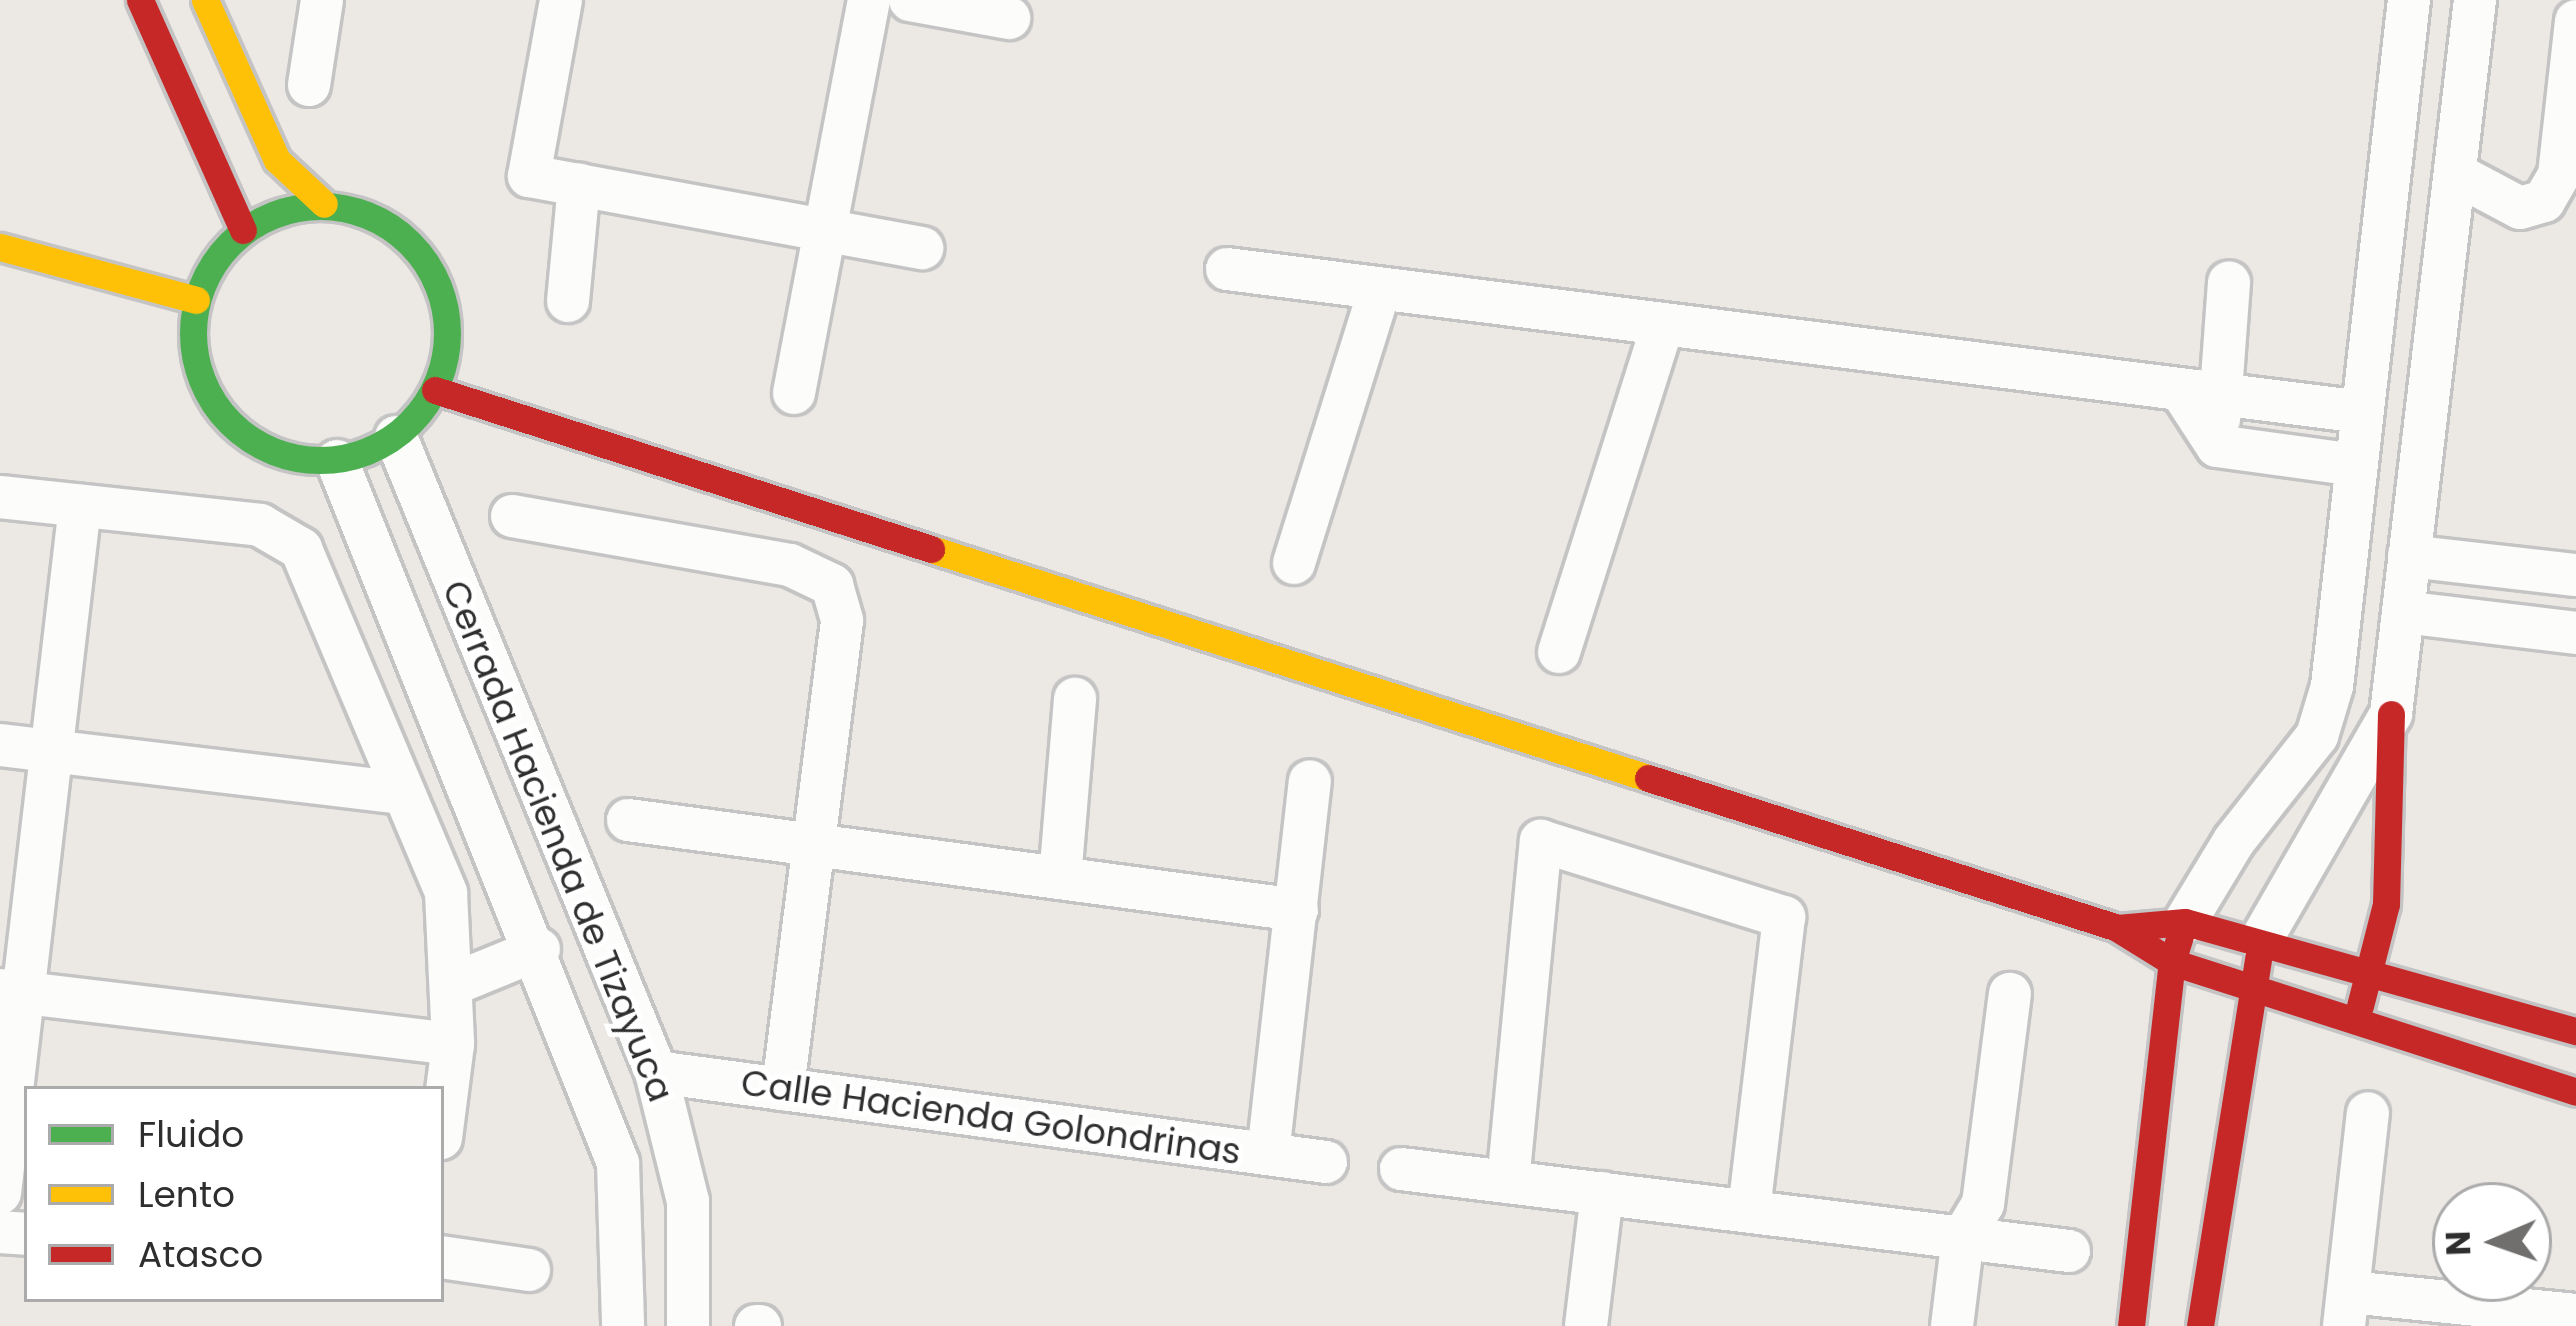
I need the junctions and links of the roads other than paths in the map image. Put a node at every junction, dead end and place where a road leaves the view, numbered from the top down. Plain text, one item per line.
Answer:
1 (140, 0) edge
2 (205, 0) edge
3 (322, 0) edge
4 (561, 0) edge
5 (868, 0) edge
6 (910, 0) edge
7 (2408, 0) edge
8 (2475, 0) edge
9 (1009, 18) dead end
10 (2576, 21) edge
11 (309, 85) dead end
12 (2456, 175) junction
13 (579, 185) junction
14 (324, 204) junction
15 (244, 230) junction
16 (825, 230) junction
17 (0, 247) edge
18 (922, 248) dead end
19 (1226, 269) dead end
20 (2229, 283) dead end
21 (1380, 289) junction
22 (196, 299) junction
23 (568, 301) dead end
24 (1663, 324) junction
25 (435, 390) junction
26 (2200, 391) junction
27 (794, 393) dead end
28 (2362, 412) junction
29 (396, 437) junction
30 (337, 461) junction
31 (2356, 465) junction
32 (0, 497) edge
33 (80, 506) junction
34 (512, 516) dead end
35 (2409, 556) junction
36 (1294, 563) dead end
37 (2576, 574) edge
38 (2403, 612) junction
39 (2576, 633) edge
40 (1559, 652) dead end
41 (1075, 699) dead end
42 (2391, 714) junction
43 (0, 745) edge
44 (52, 751) junction
45 (1310, 781) dead end
46 (403, 793) junction
47 (628, 820) dead end
48 (814, 845) junction
49 (1060, 878) junction
50 (1297, 910) junction
51 (2185, 922) junction
52 (2117, 928) junction
53 (2261, 940) junction
54 (538, 949) junction
55 (2172, 962) junction
56 (2373, 968) junction
57 (451, 985) junction
58 (2252, 985) junction
59 (12, 991) edge
60 (2009, 994) dead end
61 (2356, 1018) junction
62 (2576, 1031) edge
63 (453, 1044) junction
64 (656, 1072) junction
65 (783, 1089) junction
66 (2576, 1092) edge
67 (2368, 1113) dead end
68 (444, 1114) edge
69 (1268, 1154) junction
70 (1326, 1162) dead end
71 (1401, 1168) dead end
72 (1508, 1182) junction
73 (0, 1193) edge
74 (1602, 1193) junction
75 (1749, 1211) junction
76 (1963, 1238) junction
77 (2069, 1250) dead end
78 (444, 1257) edge
79 (529, 1270) dead end
80 (2347, 1309) edge
81 (2576, 1315) edge
82 (622, 1326) edge
83 (688, 1326) edge
84 (1586, 1326) edge
85 (1952, 1326) edge
86 (2131, 1326) edge
87 (2200, 1326) edge

1 - 15 street
2 - 14 street
3 - 11 street
4 - 13 street
5 - 16 street
6 - 9 street
7 - 28 street
8 - 12 street
10 - 12 street
12 - 35 street
13 - 16 street
13 - 23 street
14 - 15 street
14 - 25 street
15 - 22 street
16 - 18 street
16 - 27 street
17 - 22 street
19 - 21 street
20 - 26 street
21 - 24 street
21 - 36 street
22 - 30 street
24 - 26 street
24 - 40 street
25 - 29 street
25 - 52 street
26 - 28 street
26 - 31 street
28 - 31 street
29 - 30 street
29 - 64 street, Cerrada Hacienda de Tizayuca
30 - 54 street, Cerrada Hacienda de Tizayuca
31 - 51 street
32 - 33 street
33 - 44 street
33 - 46 street
34 - 48 street
35 - 37 street
35 - 38 street
38 - 39 street
38 - 42 street
41 - 49 street
42 - 53 street
42 - 56 street
43 - 44 street
44 - 46 street
44 - 59 street
45 - 50 street
46 - 57 street
47 - 48 street
48 - 49 street
48 - 65 street
49 - 50 street
50 - 69 street
51 - 52 street
51 - 53 street
51 - 55 street
52 - 55 street
53 - 56 street
53 - 58 street
54 - 57 street
54 - 82 street, Cerrada Hacienda de Tizayuca
55 - 58 street
55 - 86 street
56 - 61 street
56 - 62 street
57 - 63 street
58 - 61 street
58 - 87 street
59 - 63 street
59 - 73 street
60 - 76 street
61 - 66 street
63 - 68 street
64 - 65 street, Calle Hacienda Golondrinas
64 - 83 street, Cerrada Hacienda de Tizayuca
65 - 69 street, Calle Hacienda Golondrinas
67 - 80 street
69 - 70 street, Calle Hacienda Golondrinas
71 - 72 street
72 - 74 street
72 - 75 street
74 - 75 street
74 - 84 street
75 - 76 street
76 - 77 street
76 - 85 street
78 - 79 street
80 - 81 street

